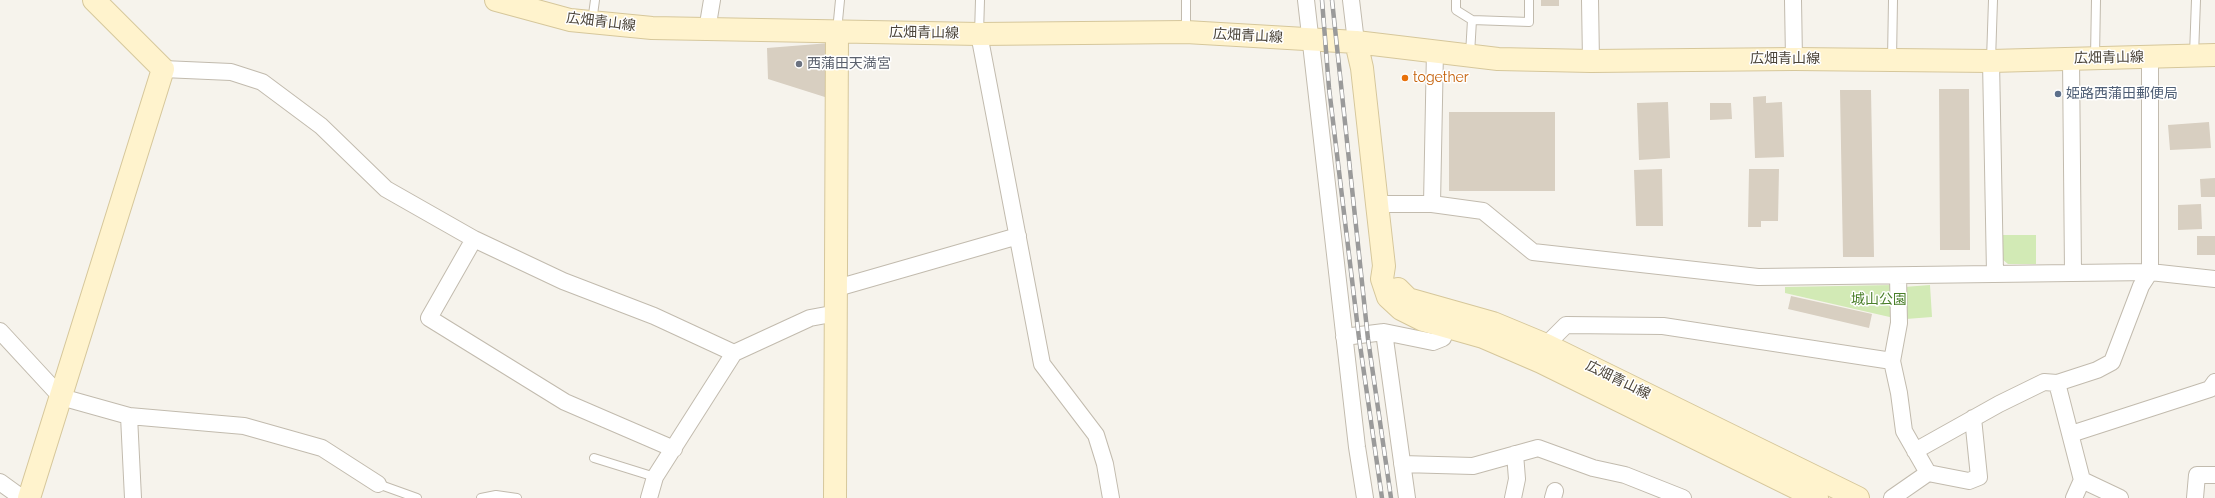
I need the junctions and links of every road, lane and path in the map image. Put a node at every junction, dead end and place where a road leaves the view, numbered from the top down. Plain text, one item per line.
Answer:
1 (94, 0) edge
2 (496, 0) edge
3 (595, 0) edge
4 (712, 0) edge
5 (840, 0) edge
6 (980, 0) edge
7 (1186, 0) edge
8 (1306, 0) edge
9 (1352, 0) edge
10 (1456, 0) edge
11 (1529, 0) edge
12 (1590, 0) edge
13 (1793, 0) edge
14 (1893, 0) edge
15 (1993, 0) edge
16 (2096, 0) edge
17 (2196, 0) edge
18 (1472, 20) junction
19 (592, 22) junction
20 (707, 30) junction
21 (837, 32) junction
22 (1186, 32) junction
23 (979, 34) junction
24 (1310, 39) junction
25 (1356, 42) junction
26 (1435, 50) junction
27 (1470, 55) junction
28 (2205, 55) edge
29 (2150, 57) junction
30 (2095, 58) junction
31 (1794, 59) junction
32 (2071, 59) junction
33 (1892, 60) junction
34 (1591, 61) junction
35 (1991, 61) junction
36 (163, 69) junction
37 (1377, 204) junction
38 (1432, 204) junction
39 (1018, 236) junction
40 (474, 239) junction
41 (1384, 266) junction
42 (2150, 272) junction
43 (1996, 273) junction
44 (2073, 273) junction
45 (1898, 276) junction
46 (2215, 279) edge
47 (836, 288) junction
48 (836, 313) junction
49 (1446, 328) junction
50 (0, 331) edge
51 (1384, 332) junction
52 (1344, 338) junction
53 (1546, 345) junction
54 (734, 353) junction
55 (1892, 361) junction
56 (2215, 382) edge
57 (2058, 383) junction
58 (61, 397) junction
59 (129, 416) junction
60 (1973, 418) junction
61 (2071, 434) junction
62 (674, 449) junction
63 (1915, 451) junction
64 (1515, 454) junction
65 (594, 458) dead end
66 (1402, 464) junction
67 (1928, 473) junction
68 (2215, 475) edge
69 (655, 477) junction
70 (2082, 480) junction
71 (0, 482) edge
72 (378, 484) joint
73 (1664, 495) edge
74 (22, 498) edge
75 (28, 498) edge
76 (133, 498) edge
77 (417, 498) edge
78 (481, 498) edge
79 (517, 498) edge
80 (649, 498) edge
81 (835, 498) edge
82 (1111, 498) edge
83 (1365, 498) edge
84 (1407, 498) edge
85 (1513, 498) edge
86 (1683, 498) edge
87 (1817, 498) edge
88 (1858, 498) edge
89 (1892, 498) edge
90 (2074, 498) edge
91 (2120, 498) edge
92 (2195, 498) edge

1 - 36 main road
2 - 19 main road, 広畑青山線
3 - 19 lane
4 - 20 street
5 - 21 lane
6 - 23 lane
7 - 22 lane
8 - 24 street
9 - 25 street
10 - 18 lane
11 - 18 lane
12 - 34 street
13 - 31 street
14 - 33 lane
15 - 35 lane
16 - 30 lane
17 - 28 lane
18 - 27 lane
19 - 20 main road, 広畑青山線
20 - 21 main road, 広畑青山線
21 - 23 main road, 広畑青山線
21 - 47 main road
22 - 23 main road, 広畑青山線
22 - 24 main road, 広畑青山線
23 - 39 street
24 - 25 main road, 広畑青山線
24 - 52 street
25 - 26 main road, 広畑青山線
25 - 37 main road, 広畑青山線
26 - 27 main road, 広畑青山線
26 - 38 street
27 - 34 main road, 広畑青山線
28 - 29 main road, 広畑青山線
29 - 30 main road, 広畑青山線
29 - 42 street
30 - 32 main road, 広畑青山線
31 - 33 main road, 広畑青山線
31 - 34 main road, 広畑青山線
32 - 35 main road, 広畑青山線
32 - 44 street
33 - 35 main road, 広畑青山線
35 - 43 street
36 - 40 street
36 - 58 main road
37 - 38 street
37 - 41 main road, 広畑青山線
38 - 45 street
39 - 47 street
39 - 82 street
40 - 54 street
40 - 62 street
41 - 49 main road, 広畑青山線
41 - 53 main road, 広畑青山線
42 - 44 street
42 - 46 street
42 - 57 street
43 - 44 street
43 - 45 street
45 - 55 street
47 - 48 main road
48 - 54 street
48 - 81 main road
49 - 51 street
49 - 87 main road, 広畑青山線
50 - 58 street
51 - 52 street
51 - 66 street
52 - 83 street
53 - 55 street
53 - 88 main road, 広畑青山線
54 - 62 street
55 - 63 street
56 - 61 street
57 - 60 street
57 - 61 street
58 - 59 street
58 - 75 main road
59 - 72 street
59 - 76 street
60 - 63 street
60 - 67 street
61 - 70 street
62 - 69 street
63 - 67 street
64 - 66 street
64 - 73 street
64 - 85 street
65 - 69 lane
66 - 84 street
67 - 89 street
68 - 92 street
69 - 80 street
70 - 90 street
70 - 91 street
71 - 74 street
72 - 77 lane
73 - 86 street
78 - 79 lane

